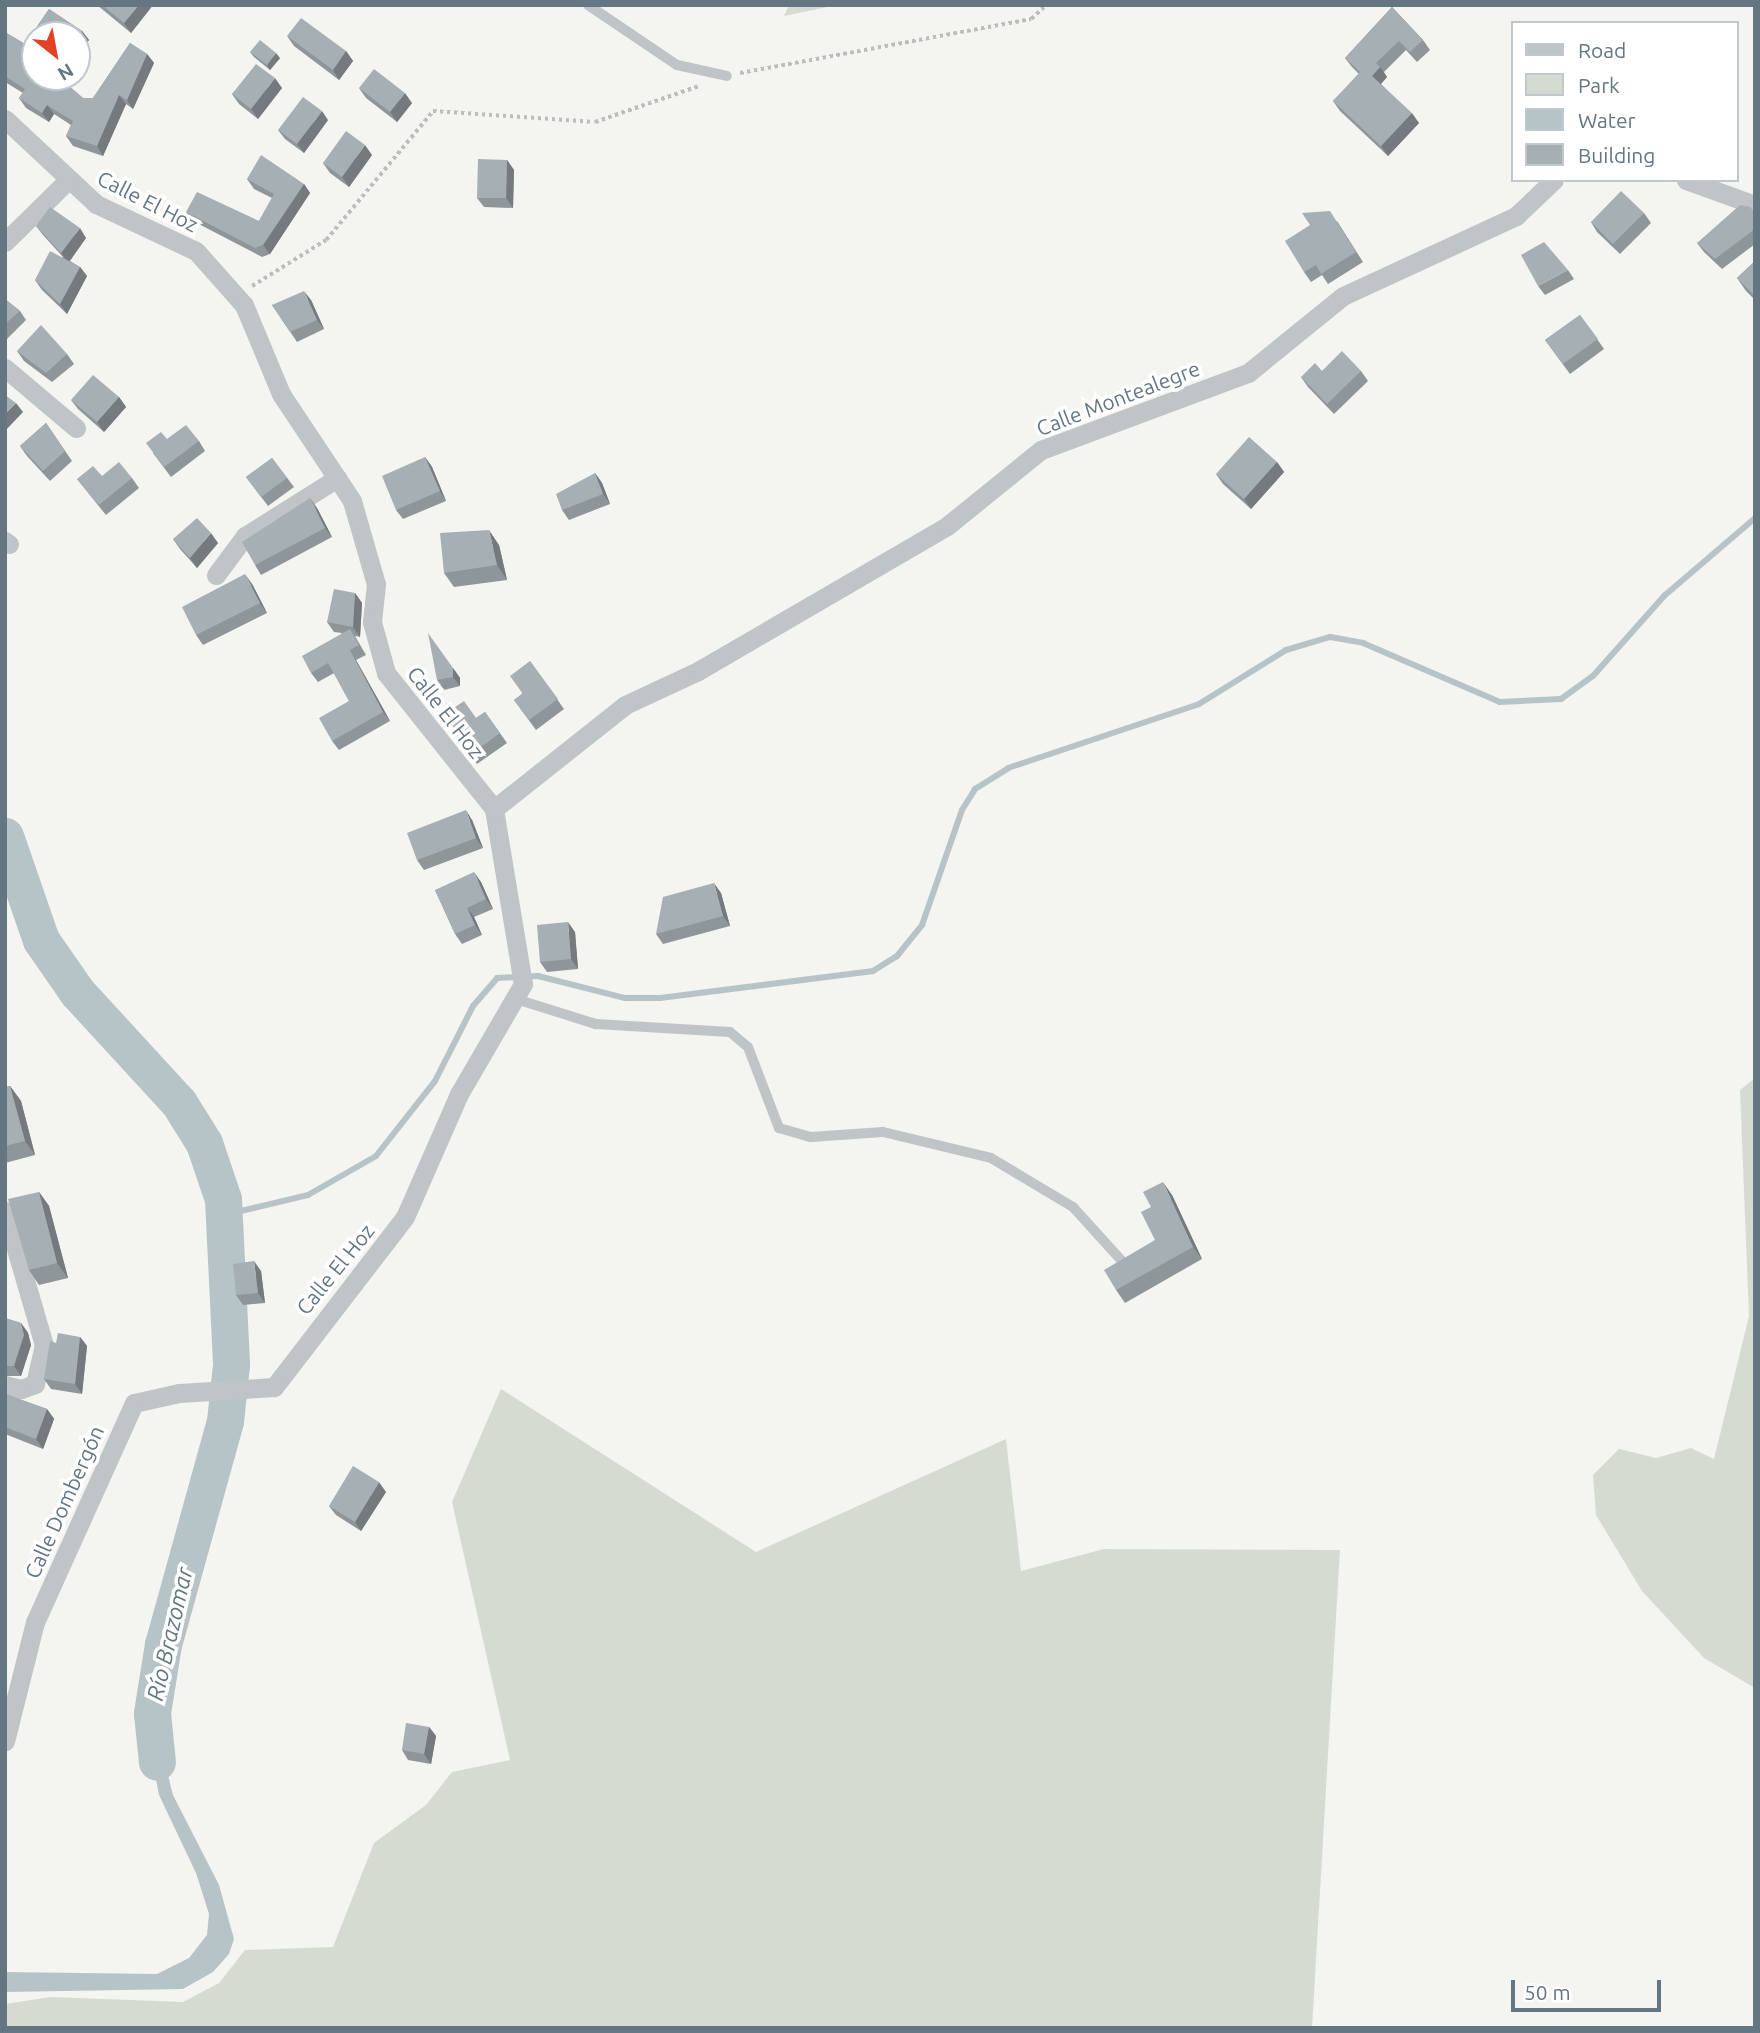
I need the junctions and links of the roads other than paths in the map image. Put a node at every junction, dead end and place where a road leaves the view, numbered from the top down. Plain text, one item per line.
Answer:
1 (588, 5) edge
2 (727, 76) road end
3 (5, 119) edge
4 (67, 181) junction
5 (1552, 182) edge
6 (1692, 182) edge
7 (1755, 205) edge
8 (5, 242) edge
9 (5, 368) edge
10 (76, 428) dead end
11 (337, 478) junction
12 (216, 575) dead end
13 (494, 809) junction
14 (520, 992) junction
15 (5, 1211) edge
16 (1122, 1261) edge
17 (5, 1385) edge
18 (215, 1392) joint
19 (5, 1741) edge

1 - 2 lane
3 - 4 street, Calle El Hoz
4 - 8 street
4 - 11 street, Calle El Hoz
5 - 13 street, Calle Montealegre
6 - 7 street
9 - 10 street
11 - 12 street
11 - 13 street, Calle El Hoz
13 - 14 street, Calle El Hoz
14 - 16 lane
14 - 18 street, Calle El Hoz
15 - 17 street
18 - 19 street, Calle Dombergón

